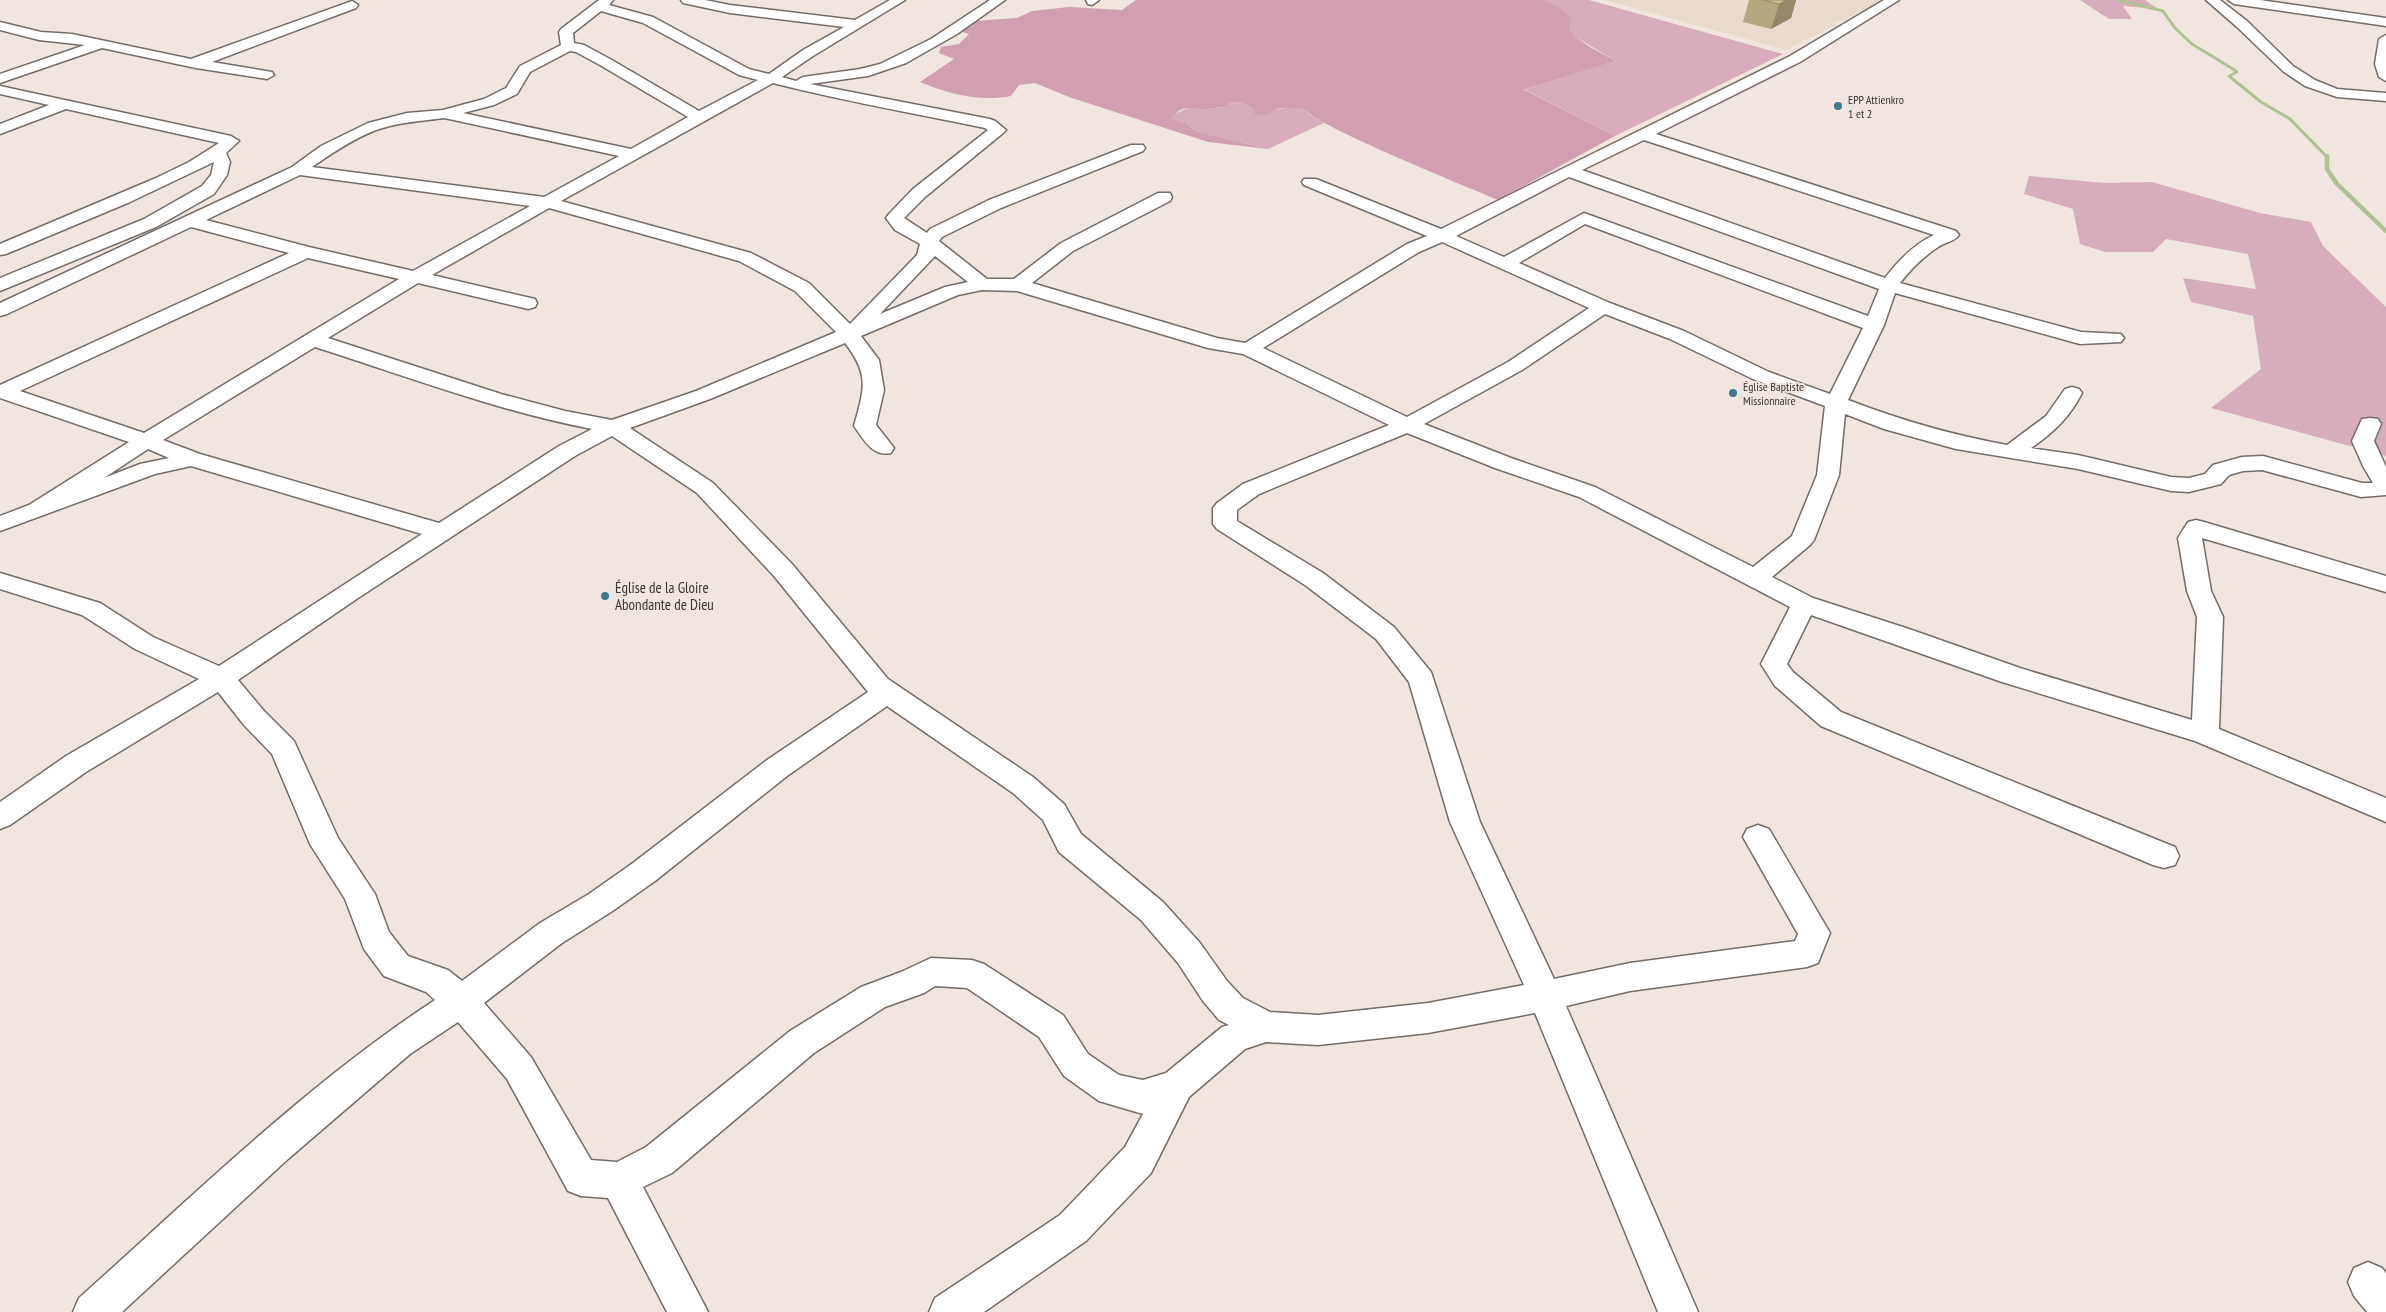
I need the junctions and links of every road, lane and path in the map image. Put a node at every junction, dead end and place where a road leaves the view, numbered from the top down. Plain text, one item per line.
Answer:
1 (622, 0) edge
2 (687, 0) edge
3 (899, 0) edge
4 (999, 0) edge
5 (1893, 0) edge
6 (2212, 0) edge
7 (2234, 0) edge
8 (2288, 0) edge
9 (604, 4) edge
10 (352, 5) dead end
11 (2360, 18) junction
12 (2386, 22) edge
13 (855, 24) junction
14 (0, 26) edge
15 (2386, 39) edge
16 (99, 44) junction
17 (568, 47) junction
18 (191, 63) junction
19 (268, 75) dead end
20 (2386, 77) edge
21 (772, 78) junction
22 (0, 79) edge
23 (790, 83) junction
24 (0, 90) edge
25 (2386, 97) edge
26 (66, 104) junction
27 (443, 114) junction
28 (699, 117) junction
29 (0, 129) edge
30 (1643, 135) junction
31 (1138, 148) dead end
32 (218, 153) junction
33 (634, 154) junction
34 (298, 170) junction
35 (1568, 171) junction
36 (1310, 182) dead end
37 (1164, 197) dead end
38 (548, 203) junction
39 (190, 221) junction
40 (1442, 236) junction
41 (929, 242) junction
42 (0, 250) edge
43 (306, 252) junction
44 (1505, 264) junction
45 (417, 276) junction
46 (0, 284) edge
47 (982, 284) junction
48 (1018, 285) junction
49 (1889, 286) junction
50 (528, 303) dead end
51 (1603, 306) junction
52 (0, 310) edge
53 (1874, 325) junction
54 (850, 334) junction
55 (2114, 338) dead end
56 (314, 340) junction
57 (1248, 349) junction
58 (1, 392) edge
59 (2072, 393) dead end
60 (1836, 403) junction
61 (2370, 424) dead end
62 (1408, 425) junction
63 (613, 427) junction
64 (146, 441) junction
65 (883, 448) dead end
66 (2011, 452) junction
67 (192, 459) junction
68 (2189, 486) junction
69 (37, 510) junction
70 (0, 524) edge
71 (2196, 527) junction
72 (442, 532) junction
73 (1754, 579) junction
74 (2386, 584) edge
75 (4, 587) edge
76 (1804, 604) junction
77 (221, 678) junction
78 (886, 693) junction
79 (2205, 734) junction
80 (2386, 811) edge
81 (0, 817) edge
82 (1758, 838) dead end
83 (2164, 856) dead end
84 (1545, 996) junction
85 (461, 1001) junction
86 (1266, 1026) junction
87 (1177, 1085) junction
88 (619, 1180) junction
89 (93, 1312) edge
90 (688, 1312) edge
91 (949, 1312) edge
92 (1678, 1312) edge

1 - 9 street
2 - 13 street
3 - 13 street
4 - 23 street
5 - 30 street
6 - 25 street
7 - 11 street
8 - 11 street
9 - 17 street
9 - 21 street
10 - 18 street
11 - 12 street
13 - 21 street
14 - 16 street
15 - 20 street
16 - 18 street
16 - 22 street
17 - 27 street
17 - 28 street
18 - 19 street
21 - 23 street
21 - 28 street
23 - 41 street
24 - 26 street
26 - 29 street
26 - 32 street
27 - 33 street
27 - 34 street
28 - 33 street
30 - 35 street
30 - 49 street
31 - 41 street
32 - 42 street
32 - 46 street
33 - 38 street
34 - 38 street
34 - 39 street
35 - 40 street
35 - 49 street
36 - 40 street
37 - 48 street
38 - 45 street
38 - 54 street
39 - 43 street
39 - 52 street
40 - 44 street
40 - 57 street
41 - 47 street
41 - 54 street
43 - 45 street
43 - 58 street
44 - 51 street
44 - 53 street
45 - 50 street
45 - 56 street
47 - 48 street
47 - 54 street
48 - 57 street
49 - 53 street
49 - 55 street
51 - 60 street
51 - 62 street
53 - 60 street
54 - 63 street
54 - 65 street
56 - 63 street
56 - 64 street
57 - 62 street
58 - 64 street
59 - 66 street
60 - 66 street
60 - 73 street
61 - 68 street
62 - 73 street
62 - 84 street
63 - 72 street
63 - 78 street
64 - 67 street
64 - 69 street
66 - 68 street
67 - 69 street
67 - 72 street
68 - 71 street
69 - 70 street
71 - 74 street
71 - 79 street
72 - 77 street
73 - 76 street
75 - 77 street
76 - 79 street
76 - 83 street
77 - 81 street
77 - 85 street
78 - 85 street
78 - 86 street
79 - 80 street
82 - 84 street
84 - 86 street
84 - 92 street
85 - 88 street
85 - 89 street
86 - 87 street
87 - 88 street
87 - 91 street
88 - 90 street

